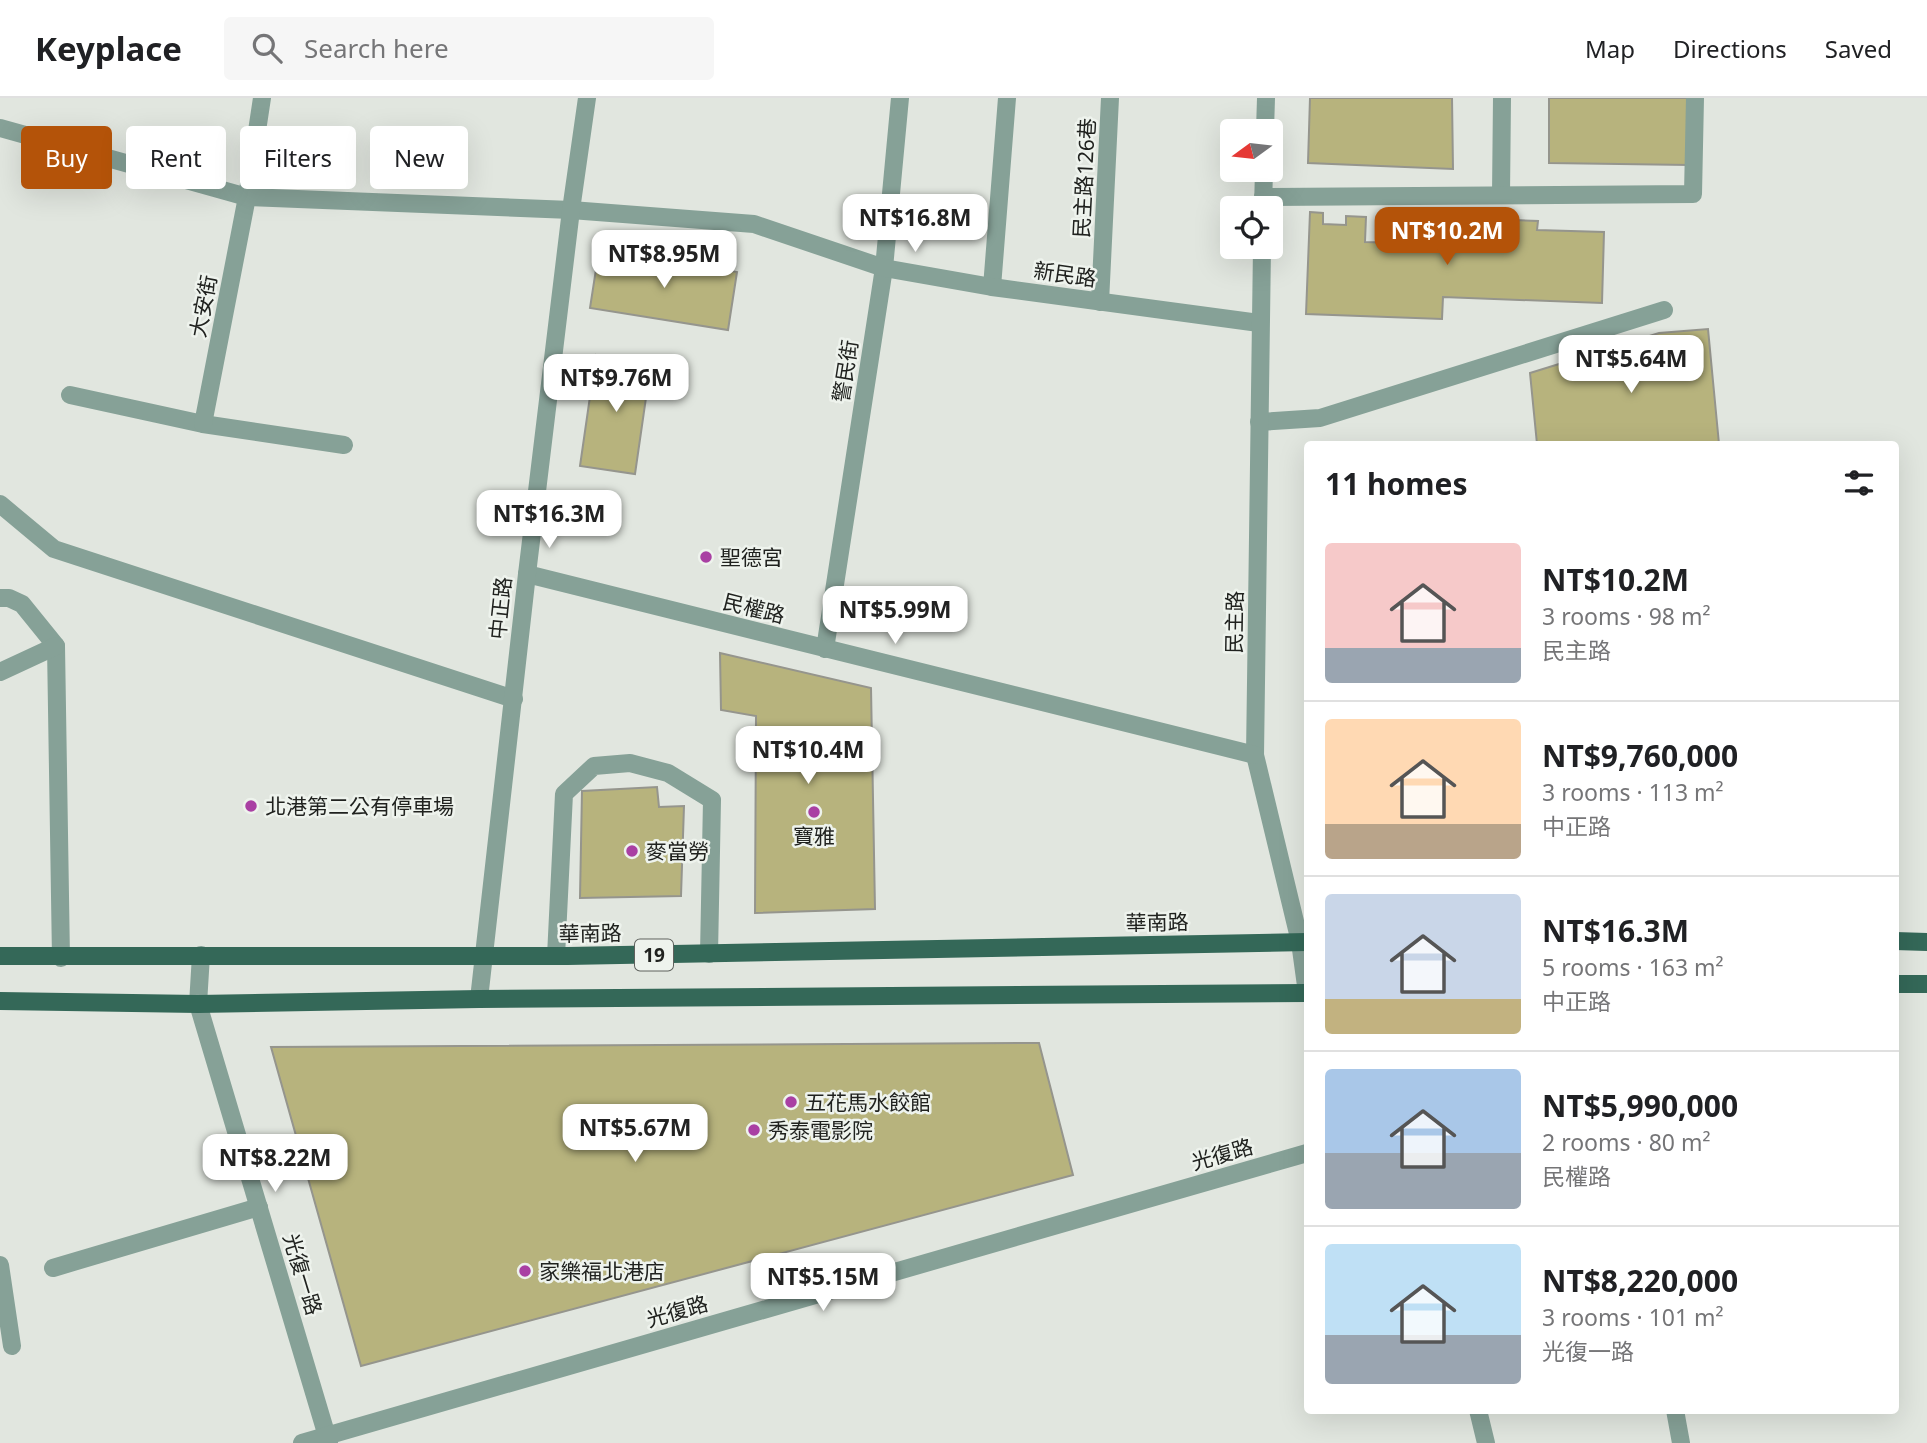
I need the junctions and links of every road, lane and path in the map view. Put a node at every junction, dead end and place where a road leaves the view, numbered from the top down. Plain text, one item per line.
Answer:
1 (262, 98) edge
2 (587, 98) edge
3 (900, 98) edge
4 (1007, 98) edge
5 (1111, 98) edge
6 (1266, 98) edge
7 (1503, 98) edge
8 (1695, 98) edge
9 (1265, 119) edge
10 (0, 128) edge
11 (1501, 195) junction
12 (247, 197) junction
13 (1283, 201) edge
14 (570, 211) junction
15 (1262, 259) edge
16 (884, 268) junction
17 (992, 287) junction
18 (1100, 302) junction
19 (1664, 310) dead end
20 (1259, 323) junction
21 (70, 395) dead end
22 (1259, 422) junction
23 (203, 425) junction
24 (344, 445) dead end
25 (0, 504) edge
26 (527, 574) junction
27 (3, 594) edge
28 (56, 646) junction
29 (825, 649) junction
30 (0, 672) edge
31 (514, 698) junction
32 (1255, 755) junction
33 (1899, 941) edge
34 (1304, 942) edge
35 (1927, 942) edge
36 (709, 954) junction
37 (201, 955) junction
38 (0, 956) edge
39 (482, 956) junction
40 (556, 956) junction
41 (61, 958) junction
42 (1899, 984) edge
43 (1927, 984) edge
44 (1304, 993) edge
45 (479, 999) junction
46 (0, 1001) edge
47 (198, 1004) junction
48 (1304, 1154) edge
49 (259, 1208) junction
50 (0, 1265) edge
51 (53, 1268) dead end
52 (12, 1346) dead end
53 (1479, 1414) edge
54 (1676, 1414) edge
55 (328, 1439) edge
56 (302, 1443) edge
57 (1486, 1443) edge
58 (1681, 1443) edge

1 - 12 street, 大安街
2 - 14 street, 中正路
3 - 16 street, 警民街
4 - 17 street
5 - 18 street, 民主路126巷
6 - 9 street
7 - 11 street
8 - 11 street
10 - 12 street, 新民路
11 - 13 street
12 - 14 street, 新民路
12 - 23 street, 大安街
14 - 16 street, 新民路
14 - 26 street, 中正路
15 - 20 street, 民主路
16 - 17 street, 新民路
16 - 29 street, 警民街
17 - 18 street, 新民路
18 - 20 street, 新民路
19 - 22 street
20 - 22 street, 民主路
21 - 23 street
22 - 32 street, 民主路
23 - 24 street
25 - 31 street
26 - 29 street, 民權路
26 - 31 street, 中正路
27 - 28 street
28 - 30 street
28 - 41 street
29 - 32 street, 民權路
31 - 39 street, 中正路
32 - 34 street, 民主路
33 - 35 main road
34 - 36 main road, 華南路 / 19
36 - 40 main road, 華南路 / 19
36 - 40 street
37 - 39 main road, 華南路 / 19
37 - 41 main road, 華南路 / 19
37 - 47 street, 光復一路
38 - 41 main road, 華南路 / 19
39 - 40 main road, 華南路 / 19
39 - 45 street, 中正路
42 - 43 main road
44 - 45 main road, 19
45 - 47 main road, 19
46 - 47 main road, 19
47 - 49 street, 光復一路
48 - 55 street, 光復路
49 - 51 street
49 - 55 street, 光復一路
50 - 52 street
53 - 57 street
54 - 58 street
55 - 56 street, 光復路

